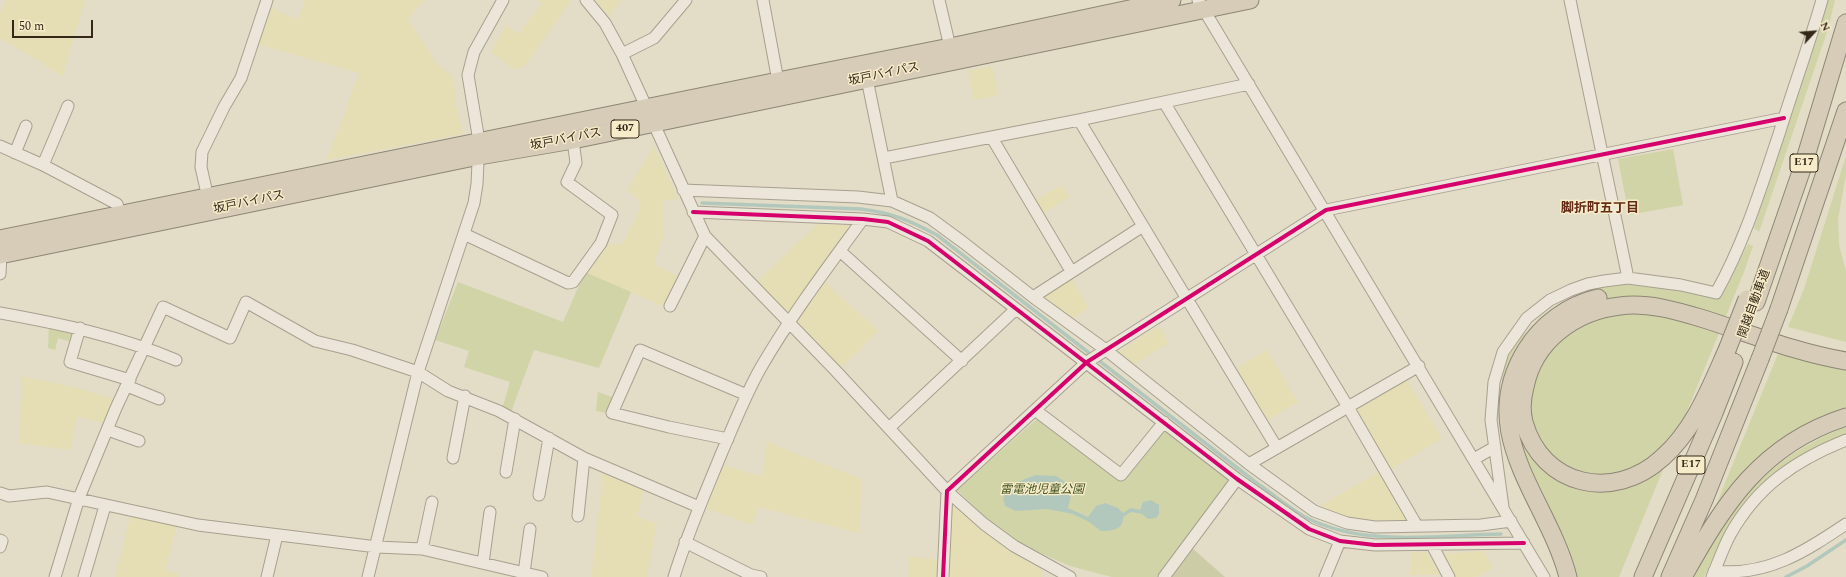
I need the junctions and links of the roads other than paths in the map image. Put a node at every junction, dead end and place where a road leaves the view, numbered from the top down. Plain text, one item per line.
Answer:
1 (267, 0) edge
2 (503, 0) edge
3 (586, 0) edge
4 (686, 0) edge
5 (764, 0) edge
6 (939, 0) edge
7 (1172, 0) edge
8 (1250, 0) edge
9 (1570, 0) edge
10 (1822, 0) edge
11 (1201, 5) edge
12 (1846, 23) edge
13 (950, 48) junction
14 (622, 54) junction
15 (867, 79) junction
16 (778, 81) junction
17 (1248, 84) junction
18 (1164, 102) junction
19 (68, 106) dead end
20 (1846, 111) edge
21 (650, 116) junction
22 (1784, 118) junction
23 (1079, 120) junction
24 (26, 126) dead end
25 (992, 138) junction
26 (573, 140) junction
27 (0, 146) edge
28 (479, 149) junction
29 (15, 153) junction
30 (1602, 154) junction
31 (884, 158) junction
32 (43, 165) junction
33 (683, 190) junction
34 (208, 198) junction
35 (892, 201) junction
36 (1326, 210) junction
37 (693, 212) junction
38 (120, 215) junction
39 (863, 219) junction
40 (1143, 226) junction
41 (464, 234) junction
42 (704, 236) junction
43 (0, 249) edge
44 (840, 251) junction
45 (1255, 254) junction
46 (1070, 271) junction
47 (0, 274) edge
48 (1628, 278) junction
49 (1033, 297) junction
50 (1186, 299) junction
51 (670, 306) dead end
52 (1016, 309) junction
53 (0, 313) edge
54 (789, 323) junction
55 (80, 328) junction
56 (144, 347) junction
57 (1106, 350) junction
58 (1846, 350) edge
59 (1732, 352) junction
60 (176, 360) dead end
61 (962, 361) junction
62 (1846, 361) edge
63 (1087, 362) junction
64 (1419, 366) junction
65 (418, 372) junction
66 (128, 383) junction
67 (747, 395) junction
68 (465, 396) junction
69 (159, 399) dead end
70 (1348, 407) junction
71 (1035, 410) junction
72 (1846, 417) edge
73 (515, 419) junction
74 (1164, 422) junction
75 (889, 428) junction
76 (108, 430) junction
77 (549, 438) junction
78 (728, 439) junction
79 (1846, 440) edge
80 (139, 441) dead end
81 (1495, 447) junction
82 (1277, 448) junction
83 (453, 458) dead end
84 (584, 458) junction
85 (1474, 459) junction
86 (1248, 464) junction
87 (506, 472) dead end
88 (1237, 479) junction
89 (947, 491) junction
90 (0, 493) edge
91 (539, 495) dead end
92 (79, 498) junction
93 (432, 502) dead end
94 (105, 506) junction
95 (699, 507) junction
96 (1503, 507) junction
97 (490, 512) dead end
98 (578, 516) dead end
99 (1511, 521) junction
100 (1846, 524) edge
101 (1417, 526) junction
102 (530, 529) dead end
103 (278, 535) junction
104 (0, 540) edge
105 (1340, 541) junction
106 (684, 542) junction
107 (1524, 543) junction
108 (1432, 545) junction
109 (0, 547) edge
110 (377, 547) junction
111 (422, 549) junction
112 (483, 563) junction
113 (1566, 570) edge
114 (524, 573) junction
115 (1713, 574) edge
116 (54, 577) edge
117 (84, 577) edge
118 (267, 577) edge
119 (368, 577) edge
120 (542, 577) edge
121 (674, 577) edge
122 (761, 577) edge
123 (942, 577) edge
124 (1068, 577) edge
125 (1164, 577) edge
126 (1325, 577) edge
127 (1449, 577) edge
128 (1544, 577) edge
129 (1643, 577) edge
130 (1670, 577) edge
131 (1683, 577) edge

1 - 34 street
2 - 28 street
3 - 14 street
4 - 14 street
5 - 16 street
6 - 13 street
7 - 13 highway, 坂戸バイパス / 407
8 - 11 highway, 坂戸バイパス / 407
9 - 30 street
10 - 22 street
11 - 15 highway, 坂戸バイパス / 407
11 - 17 street
12 - 59 highway, 関越自動車道 / E17
13 - 16 highway, 坂戸バイパス / 407
14 - 21 street
15 - 21 highway, 坂戸バイパス / 407
15 - 31 street
16 - 21 highway, 坂戸バイパス / 407
17 - 18 street
17 - 36 street
18 - 23 street
18 - 45 street
19 - 32 street
20 - 130 highway, 関越自動車道 / E17, bridge
21 - 26 highway, 坂戸バイパス / 407
21 - 28 highway, 坂戸バイパス / 407
21 - 33 street
22 - 30 street
22 - 48 street
23 - 25 street
23 - 40 street
24 - 29 street
25 - 31 street
25 - 46 street
26 - 28 highway, 坂戸バイパス / 407
26 - 41 street
27 - 29 street
28 - 34 highway, 坂戸バイパス / 407
28 - 41 street
28 - 43 highway, 坂戸バイパス / 407
29 - 32 street
30 - 36 street
30 - 48 street
31 - 35 street
32 - 38 street
33 - 35 street
33 - 37 street
34 - 38 highway, 坂戸バイパス / 407
35 - 49 street
36 - 45 street
36 - 64 street
37 - 39 street
37 - 42 street
38 - 43 highway, 坂戸バイパス / 407
39 - 44 street
39 - 52 street
40 - 46 street
40 - 50 street
41 - 65 street
42 - 51 street
42 - 54 street
43 - 47 street
44 - 54 street
44 - 61 street
45 - 50 street
45 - 70 street
46 - 49 street
48 - 81 street
49 - 57 street
50 - 57 street
50 - 82 street
52 - 61 street
52 - 63 street
53 - 55 street
54 - 67 street
54 - 75 street
55 - 56 street
55 - 66 street
56 - 60 street
56 - 65 street
56 - 66 street
57 - 63 street
57 - 86 street
58 - 113 highway
59 - 62 highway
59 - 129 highway, 関越自動車道 / E17
61 - 75 street
63 - 71 street
63 - 74 street
64 - 70 street
64 - 85 street
65 - 68 street
65 - 110 street
66 - 69 street
66 - 76 street
67 - 78 street
67 - 78 street
68 - 73 street
68 - 83 street
70 - 82 street
70 - 101 street
71 - 74 street
71 - 89 street
72 - 131 highway
73 - 77 street
73 - 87 street
74 - 88 street
75 - 89 street
76 - 80 street
76 - 92 street
77 - 84 street
77 - 91 street
78 - 95 street
79 - 115 street
81 - 85 street
81 - 96 street
82 - 86 street
84 - 95 street
84 - 98 street
85 - 96 street
86 - 101 street
88 - 105 street
88 - 125 street
89 - 123 street
89 - 124 street
90 - 92 street
92 - 94 street
92 - 116 street
93 - 111 street
94 - 103 street
94 - 117 street
95 - 106 street
96 - 99 street
97 - 112 street
99 - 101 street
99 - 107 street
100 - 115 street
102 - 114 street
103 - 110 street
103 - 118 street
104 - 109 street
105 - 108 street
105 - 126 street
106 - 121 street
106 - 122 street
107 - 108 street
107 - 128 street
108 - 127 street
110 - 111 street
110 - 119 street
111 - 112 street
112 - 114 street
114 - 120 street

